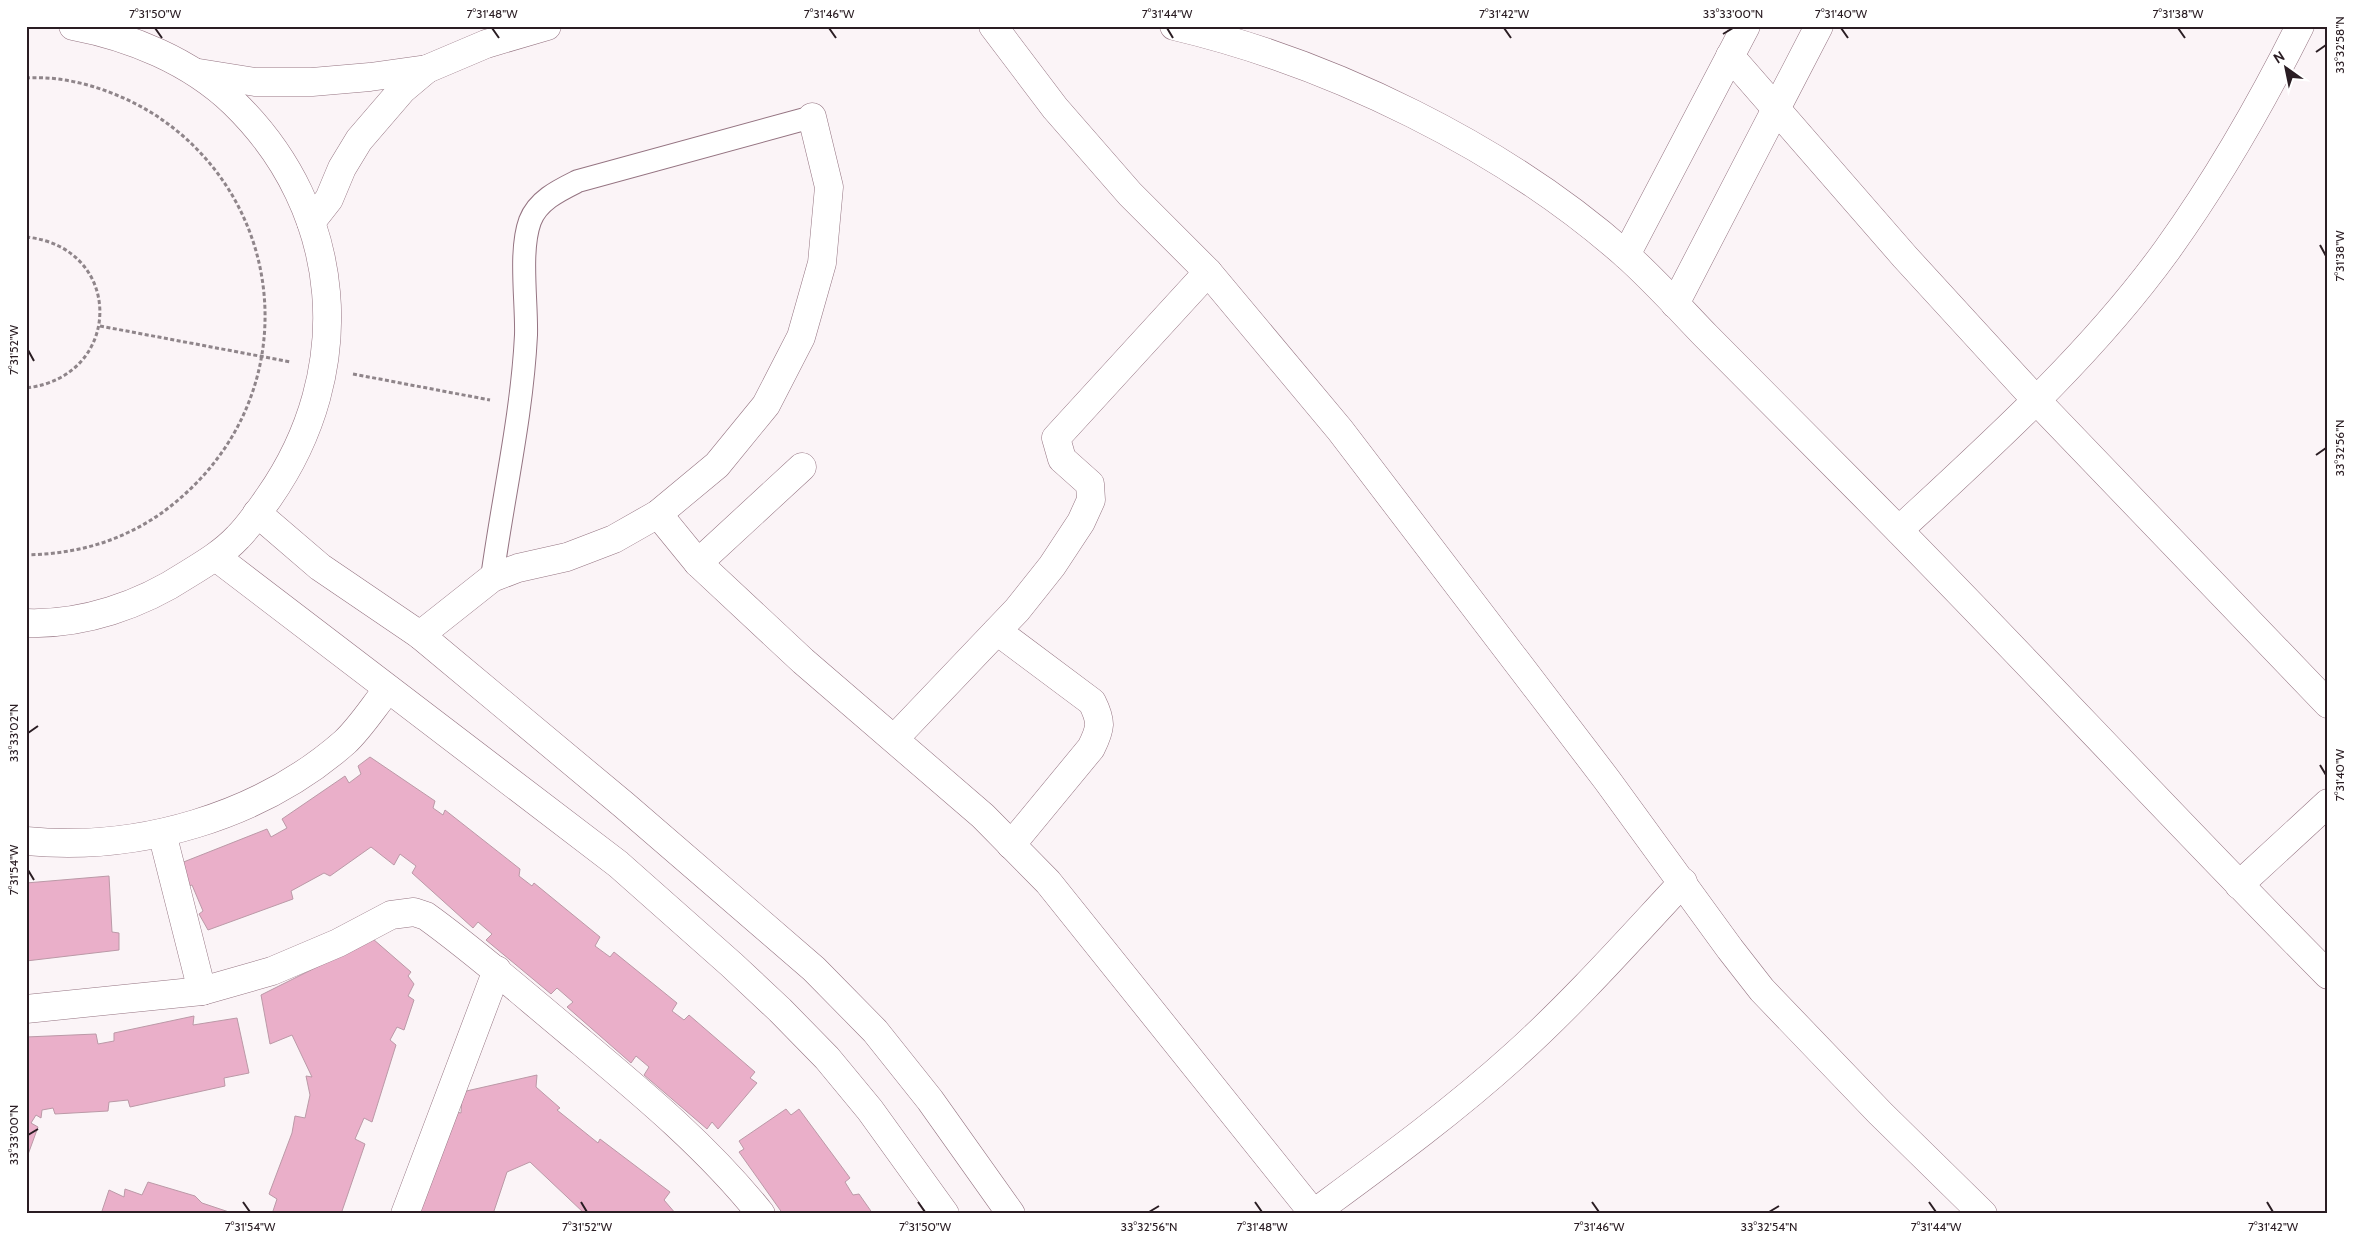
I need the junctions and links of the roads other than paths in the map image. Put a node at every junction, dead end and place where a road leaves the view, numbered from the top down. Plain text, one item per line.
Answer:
1 (73, 26) edge
2 (547, 26) edge
3 (993, 26) edge
4 (1174, 26) edge
5 (1746, 26) edge
6 (1819, 26) edge
7 (2300, 26) edge
8 (138, 36) edge
9 (1730, 56) junction
10 (427, 69) junction
11 (195, 72) junction
12 (1776, 110) junction
13 (812, 116) joint
14 (311, 222) junction
15 (1626, 255) junction
16 (1208, 272) junction
17 (1675, 304) junction
18 (2037, 401) junction
19 (802, 467) dead end
20 (257, 514) junction
21 (658, 514) junction
22 (1899, 530) junction
23 (216, 556) junction
24 (698, 563) junction
25 (492, 578) junction
26 (26, 623) edge
27 (997, 631) junction
28 (420, 634) junction
29 (388, 689) junction
30 (2328, 704) edge
31 (895, 738) junction
32 (2328, 802) edge
33 (162, 832) junction
34 (26, 841) edge
35 (1011, 845) junction
36 (1683, 882) junction
37 (2239, 885) junction
38 (497, 970) junction
39 (2328, 975) edge
40 (202, 991) junction
41 (26, 1009) edge
42 (1314, 1213) edge
43 (404, 1214) edge
44 (761, 1214) edge
45 (945, 1214) edge
46 (1011, 1214) edge
47 (1983, 1214) edge

1 - 8 street
2 - 10 street
3 - 16 street
4 - 15 street
5 - 9 street
6 - 12 street
7 - 18 street
8 - 11 street
9 - 12 street
9 - 15 street
10 - 11 street
10 - 14 street
11 - 14 street
12 - 17 street
12 - 18 street
13 - 21 street
13 - 25 lane
14 - 20 street
15 - 17 street
16 - 27 street
16 - 36 street
17 - 22 street
18 - 22 street
18 - 30 street
19 - 24 street
20 - 23 street
20 - 28 street
21 - 24 street
21 - 25 street
22 - 37 street
23 - 26 street
23 - 29 street
24 - 31 street
25 - 28 street
27 - 31 street
27 - 35 street
28 - 46 street
29 - 33 street
29 - 45 street
31 - 35 street
32 - 37 street
33 - 34 street
33 - 40 street
35 - 42 street
36 - 42 street
36 - 47 street
37 - 39 street
38 - 40 street
38 - 43 street
38 - 44 street
40 - 41 street

